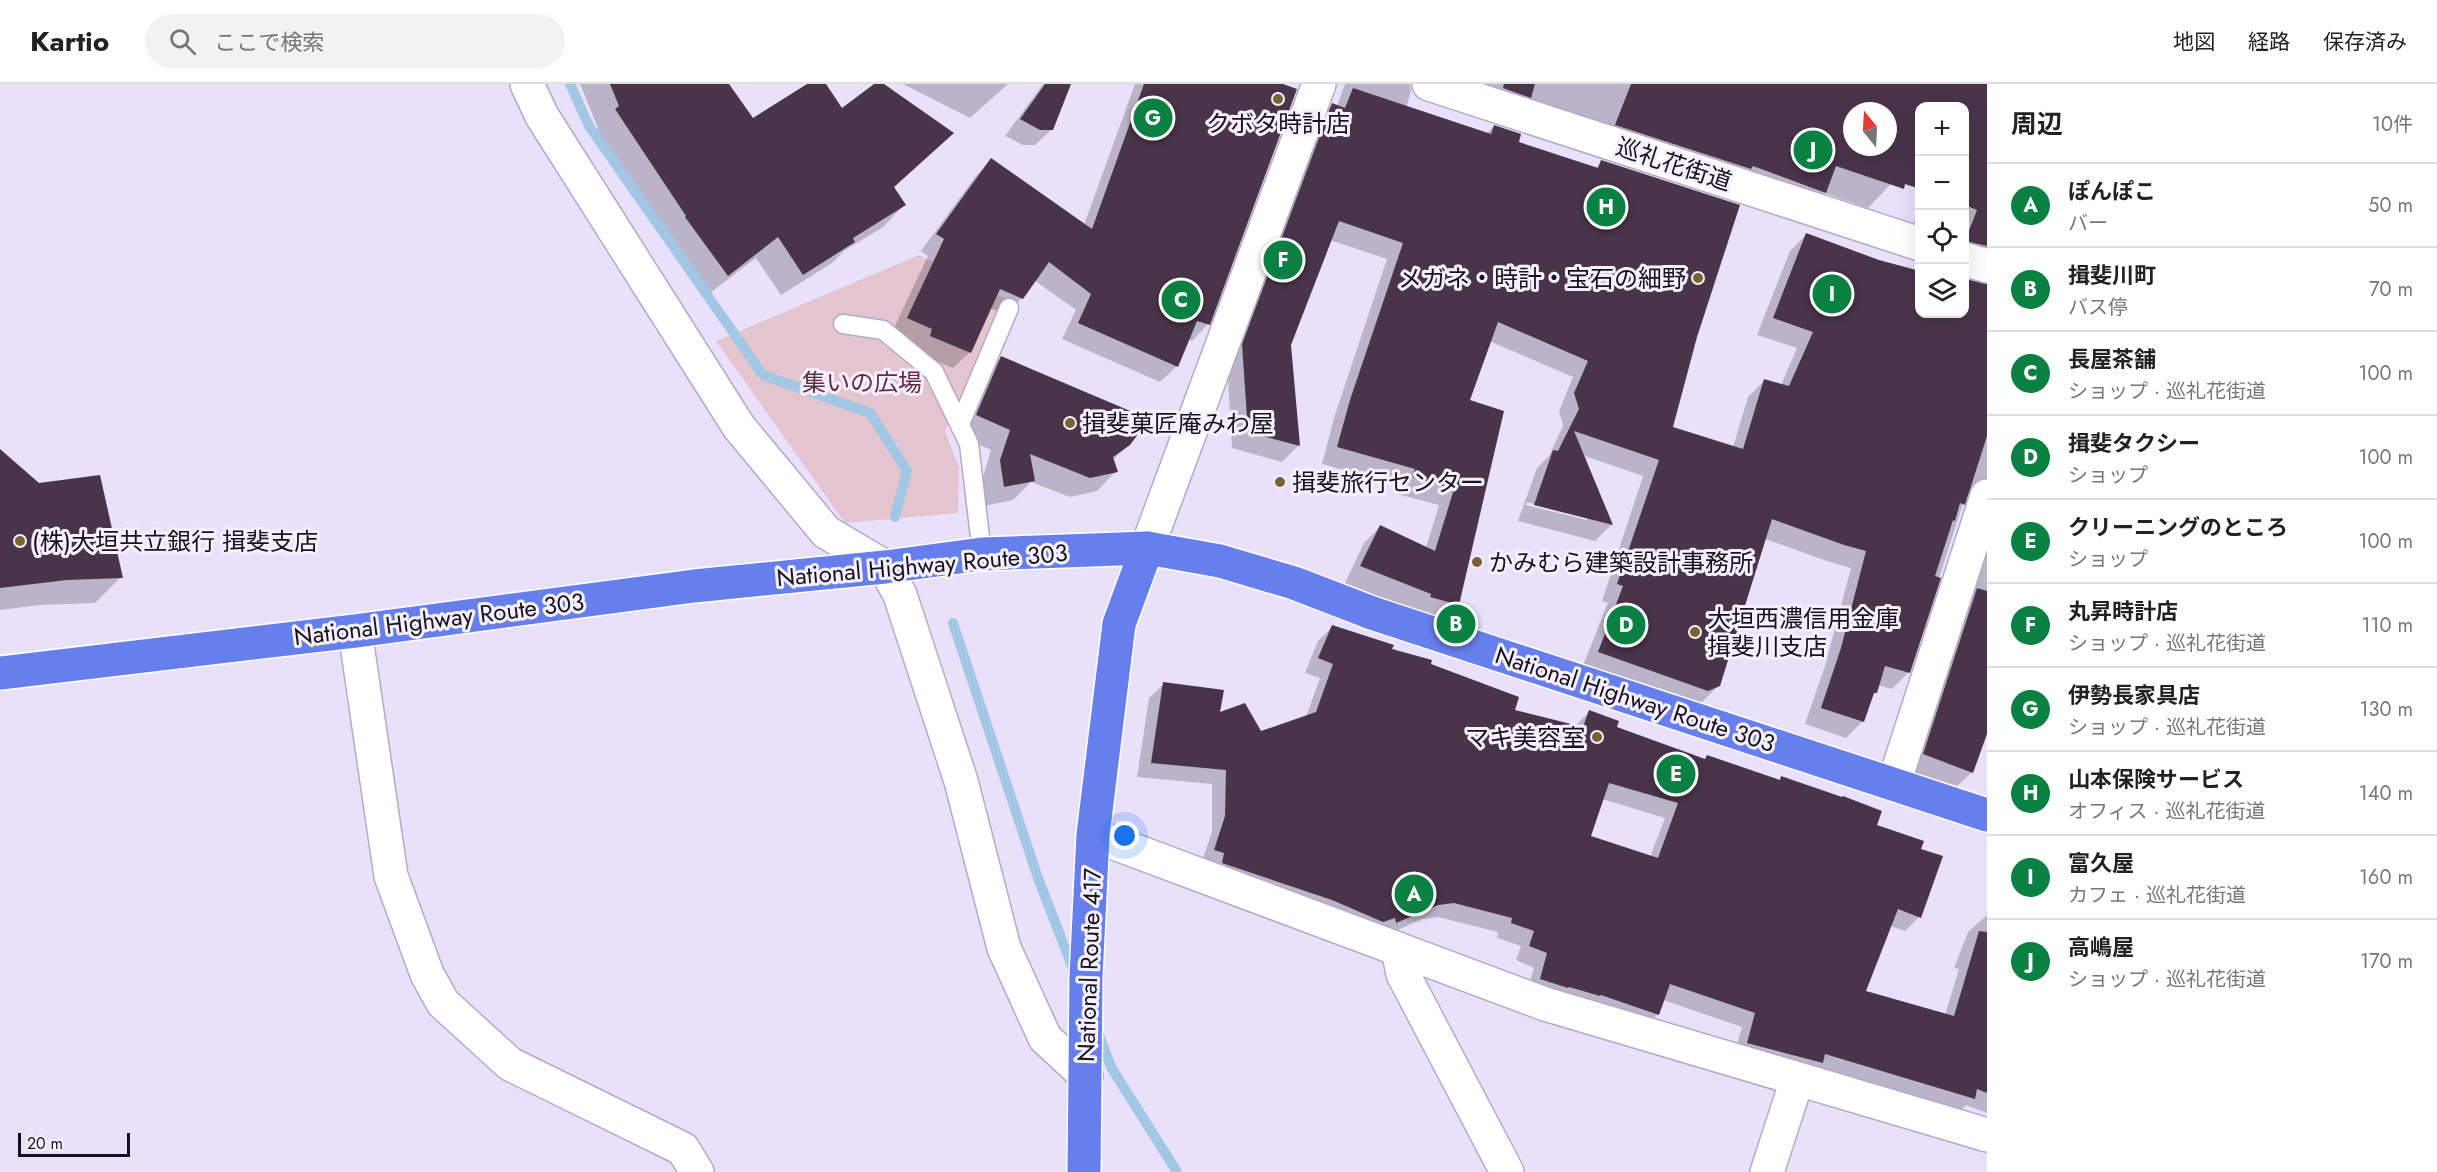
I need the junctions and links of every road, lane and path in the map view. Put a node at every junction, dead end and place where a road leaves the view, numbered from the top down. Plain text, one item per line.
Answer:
1 (527, 84) edge
2 (1319, 84) edge
3 (1439, 86) edge
4 (1915, 242) edge
5 (1969, 260) edge
6 (1987, 266) edge
7 (1009, 308) dead end
8 (843, 324) dead end
9 (960, 424) junction
10 (1987, 496) edge
11 (1147, 549) junction
12 (982, 555) junction
13 (885, 567) junction
14 (355, 631) junction
15 (0, 673) edge
16 (1894, 783) junction
17 (1987, 814) edge
18 (1093, 835) junction
19 (1398, 949) junction
20 (1086, 1076) junction
21 (1797, 1080) junction
22 (1987, 1135) edge
23 (696, 1172) edge
24 (1084, 1172) edge
25 (1507, 1172) edge
26 (1767, 1172) edge

1 - 13 street
2 - 11 street
3 - 4 street, 巡礼花街道
5 - 6 street
7 - 9 lane
8 - 9 lane
9 - 12 lane
10 - 16 street
11 - 12 highway, National Highway Route 303
11 - 16 highway, National Highway Route 303
11 - 18 highway, National Route 417
12 - 13 highway, National Highway Route 303
13 - 14 highway, National Highway Route 303
13 - 20 street
14 - 15 highway, National Highway Route 303
14 - 23 street
16 - 17 highway, National Highway Route 303
18 - 19 street
18 - 20 highway, National Route 417
19 - 21 street
19 - 25 street
20 - 24 highway, National Route 417
21 - 22 street
21 - 26 street

